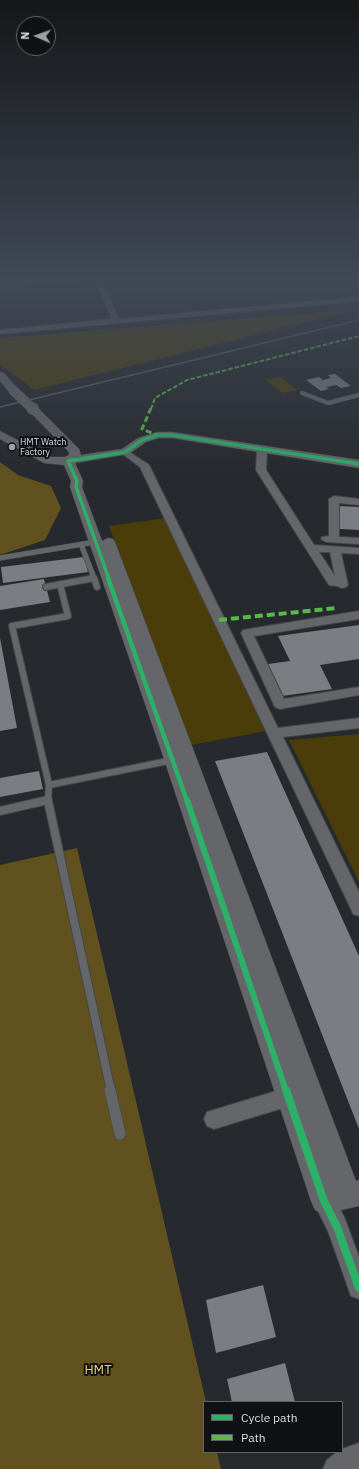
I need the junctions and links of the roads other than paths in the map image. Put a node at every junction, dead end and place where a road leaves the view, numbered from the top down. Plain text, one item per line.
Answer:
1 (0, 376) edge
2 (302, 393) dead end
3 (359, 395) edge
4 (0, 434) edge
5 (262, 449) junction
6 (125, 452) junction
7 (68, 461) junction
8 (359, 464) edge
9 (77, 480) junction
10 (359, 502) edge
11 (304, 537) junction
12 (359, 541) edge
13 (88, 543) junction
14 (335, 544) junction
15 (310, 548) junction
16 (359, 551) edge
17 (0, 558) edge
18 (94, 578) junction
19 (60, 584) junction
20 (46, 586) dead end
21 (97, 587) dead end
22 (359, 615) edge
23 (357, 694) edge
24 (359, 723) edge
25 (274, 733) junction
26 (173, 760) junction
27 (49, 785) junction
28 (48, 801) junction
29 (0, 811) edge
30 (359, 909) edge
31 (241, 929) junction
32 (289, 1097) junction
33 (214, 1119) dead end
34 (120, 1134) dead end
35 (344, 1197) edge
36 (359, 1288) edge
37 (359, 1456) edge
38 (336, 1469) edge

1 - 7 street, bridge
2 - 3 lane
4 - 7 street
5 - 6 street
5 - 8 street
5 - 11 street
6 - 7 street
6 - 25 street
7 - 9 street
9 - 13 street
9 - 31 street
10 - 14 street
11 - 14 street
11 - 15 street
12 - 14 street
13 - 17 lane
13 - 18 lane
13 - 26 street
14 - 15 street
14 - 15 street
14 - 16 street
18 - 19 lane
18 - 21 lane
19 - 20 lane
19 - 27 lane
22 - 23 street
24 - 25 street
25 - 30 street
26 - 27 lane
26 - 31 street
27 - 28 lane
28 - 29 lane
28 - 34 lane
31 - 32 street
31 - 35 street
32 - 33 street
32 - 35 street
35 - 36 street
37 - 38 street

